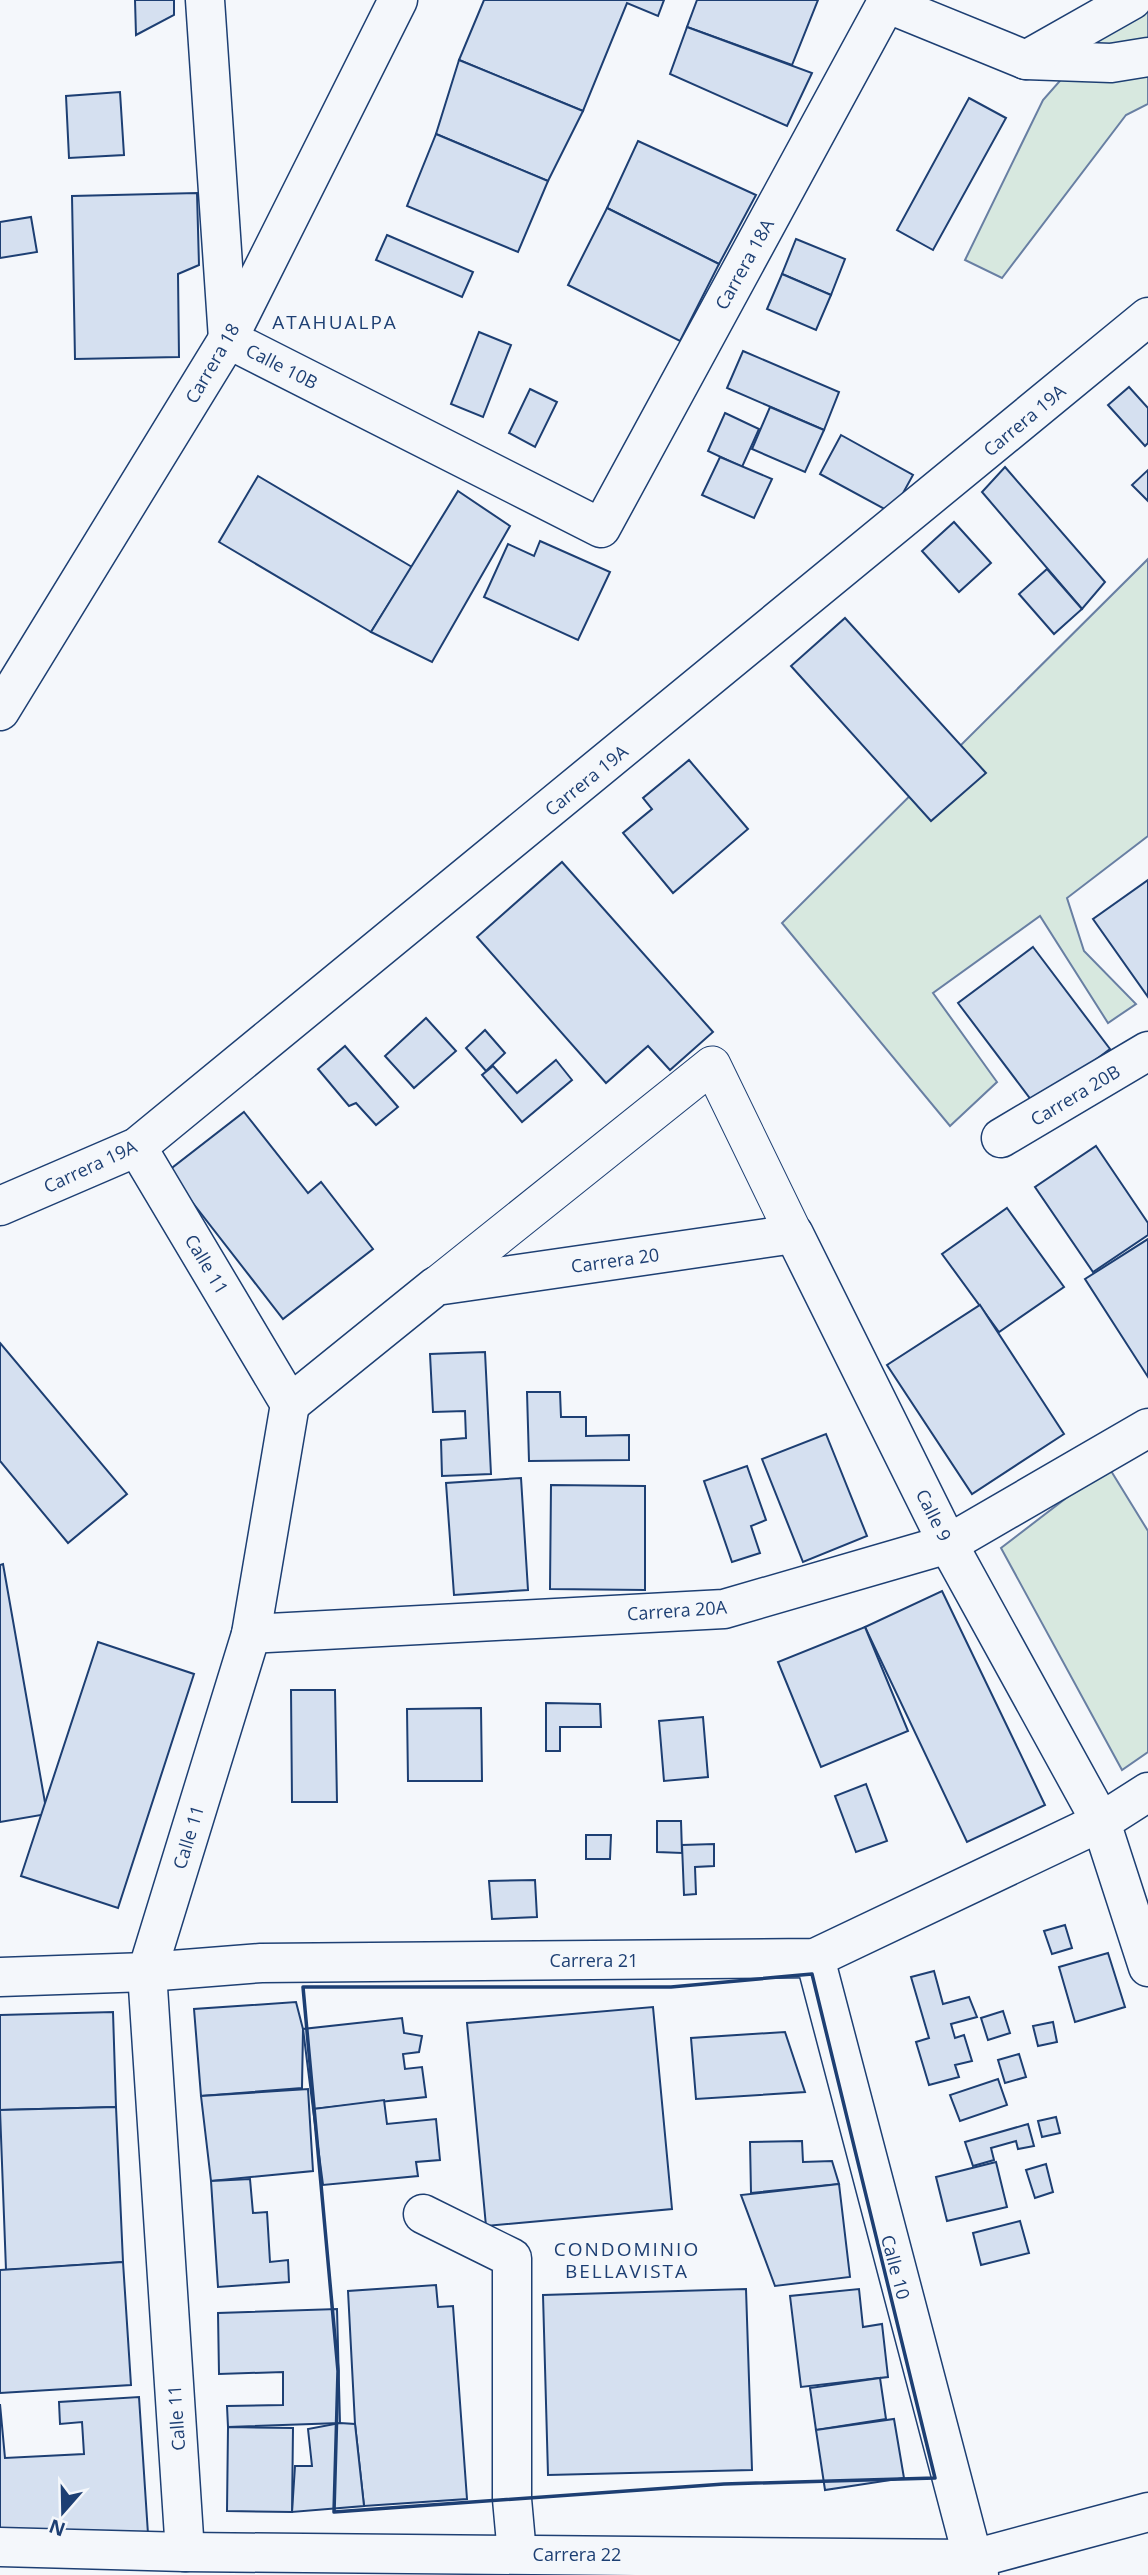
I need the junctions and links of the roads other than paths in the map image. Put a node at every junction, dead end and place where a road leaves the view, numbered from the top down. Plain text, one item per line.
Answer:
1 (205, 0) edge
2 (398, 0) edge
3 (1132, 0) edge
4 (887, 1) edge
5 (1148, 57) edge
6 (1026, 60) junction
7 (1148, 317) edge
8 (228, 339) junction
9 (601, 528) joint
10 (0, 711) edge
11 (1148, 1051) edge
12 (1001, 1138) dead end
13 (137, 1147) junction
14 (0, 1206) edge
15 (793, 1234) junction
16 (436, 1286) junction
17 (290, 1404) junction
18 (1148, 1428) edge
19 (948, 1544) junction
20 (251, 1634) junction
21 (1148, 1792) edge
22 (1101, 1822) junction
23 (815, 1958) junction
24 (1148, 1967) edge
25 (146, 1972) junction
26 (0, 1977) edge
27 (423, 2214) dead end
28 (1148, 2512) edge
29 (0, 2547) edge
30 (517, 2554) junction
31 (186, 2564) edge
32 (655, 2564) edge
33 (976, 2567) edge

1 - 8 street, Calle 10B
2 - 8 street, Carrera 18
3 - 6 street
4 - 6 street
4 - 9 street, Carrera 18A
5 - 6 street
7 - 13 street, Carrera 19A
8 - 9 street, Calle 10B
8 - 10 street, Carrera 18
11 - 12 street, Carrera 20B
13 - 14 street, Carrera 19A
13 - 17 street, Calle 11
15 - 16 street, Carrera 20
15 - 16 street, Calle 9
15 - 19 street, Calle 9
16 - 17 street
17 - 20 street, Calle 11
18 - 19 street, Carrera 20A
19 - 20 street, Carrera 20A
19 - 22 street, Calle 9
20 - 25 street, Calle 11
21 - 22 street, Carrera 21
22 - 23 street, Carrera 21
22 - 24 street, Calle 9
23 - 25 street, Carrera 21
23 - 33 street, Calle 10
25 - 26 street, Carrera 21
25 - 31 street, Calle 11
27 - 30 street
28 - 33 street, Carrera 22
29 - 31 street, Carrera 22
30 - 31 street, Carrera 22
30 - 32 street, Carrera 22
32 - 33 street, Carrera 22

